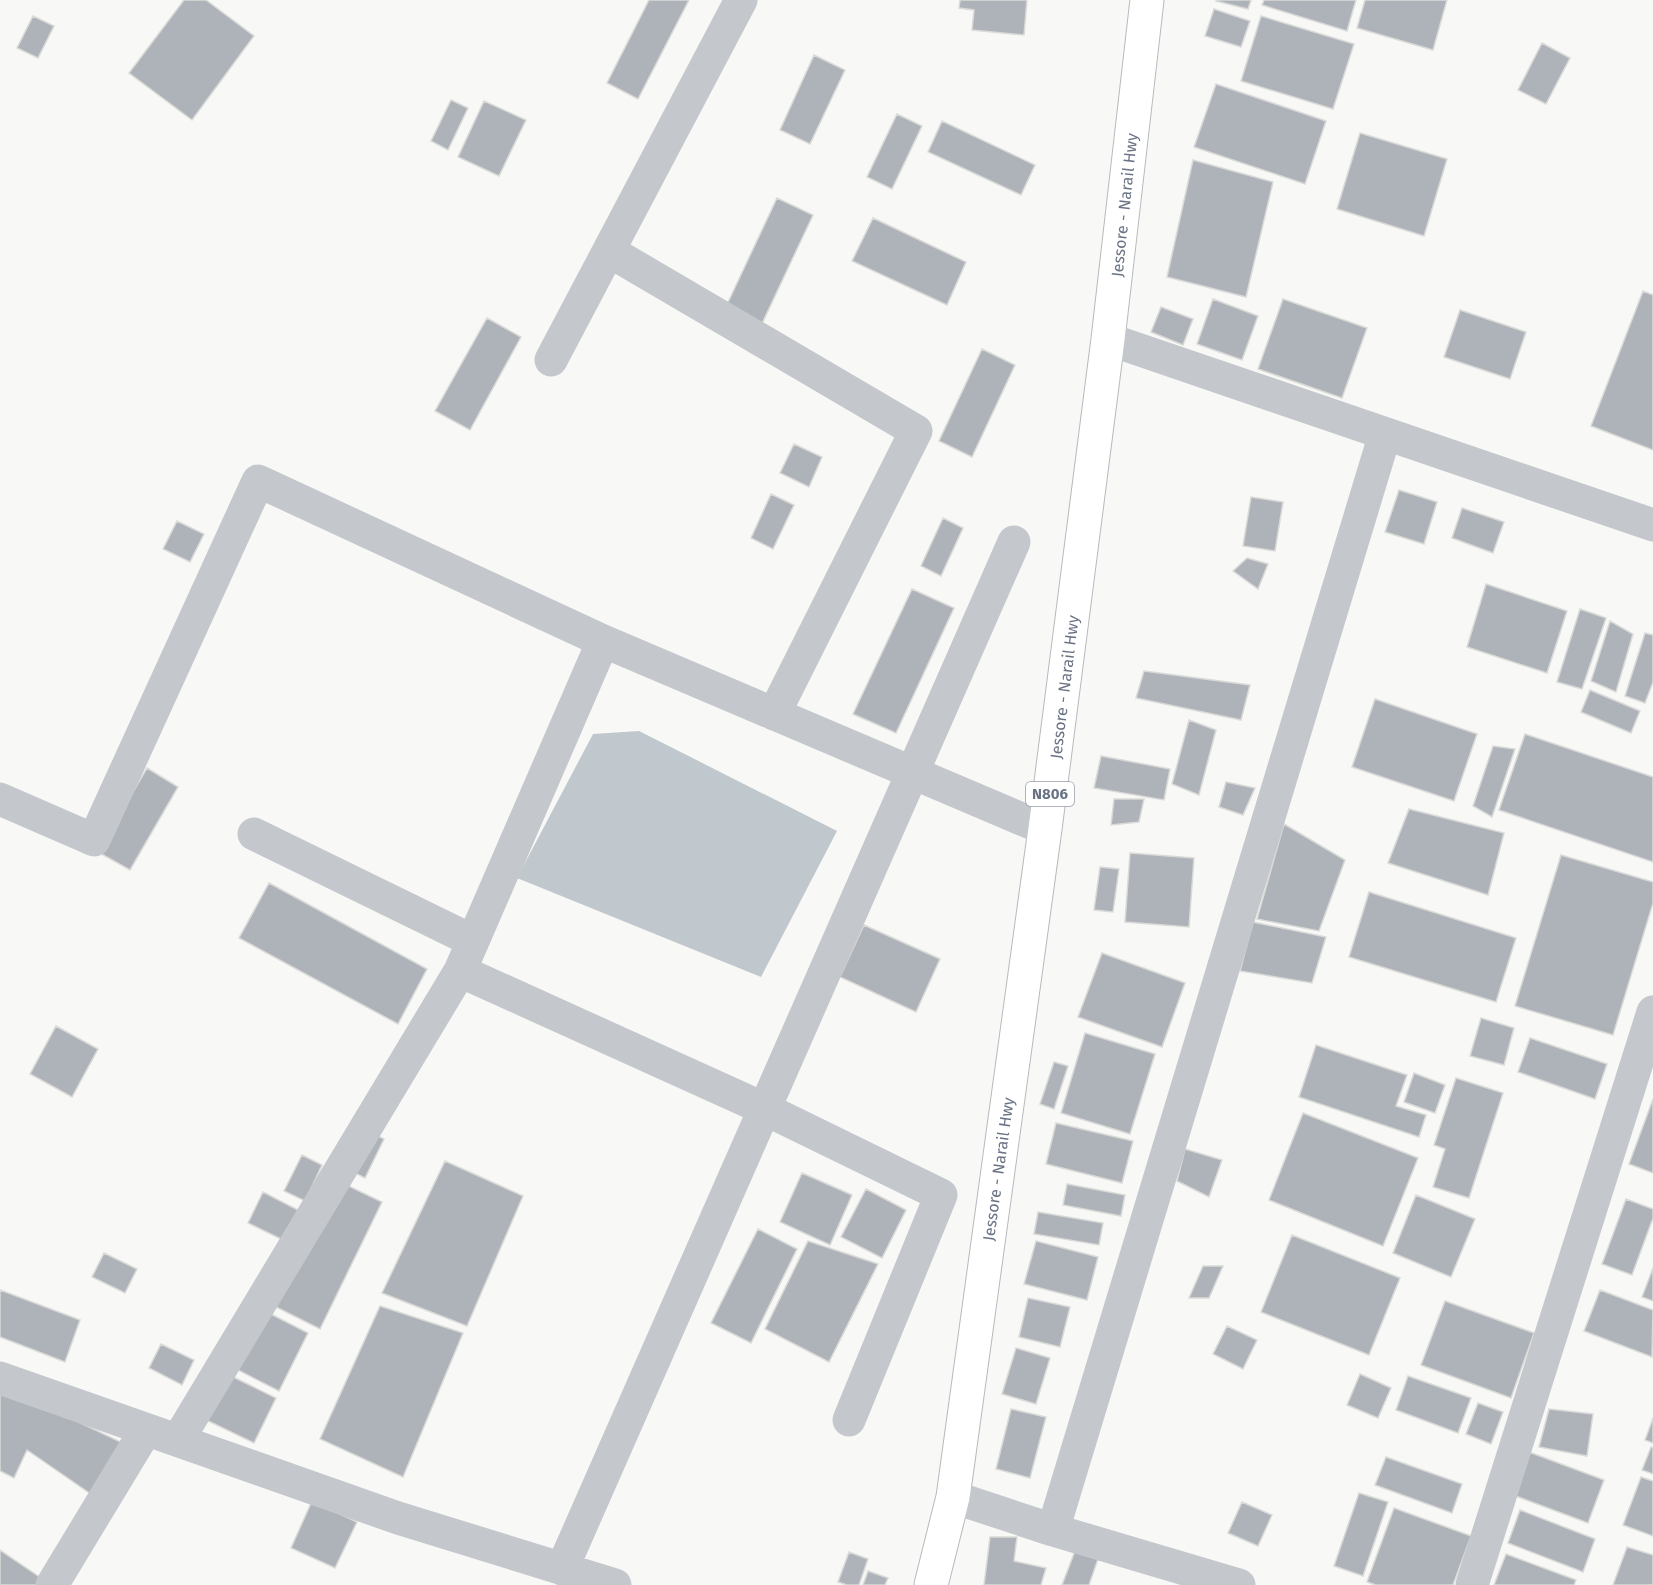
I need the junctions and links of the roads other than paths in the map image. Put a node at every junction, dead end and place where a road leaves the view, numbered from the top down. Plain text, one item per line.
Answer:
1 (741, 0) edge
2 (1147, 0) edge
3 (609, 251) junction
4 (1108, 339) junction
5 (551, 360) dead end
6 (1385, 434) junction
7 (1653, 525) edge
8 (1014, 542) dead end
9 (603, 641) junction
10 (774, 714) junction
11 (913, 773) junction
12 (0, 799) edge
13 (1045, 829) junction
14 (254, 834) dead end
15 (473, 941) junction
16 (460, 970) junction
17 (1653, 1012) edge
18 (765, 1109) junction
19 (0, 1378) edge
20 (849, 1420) dead end
21 (141, 1438) dead end
22 (178, 1440) junction
23 (953, 1497) junction
24 (1053, 1530) junction
25 (562, 1569) junction
26 (52, 1585) edge
27 (615, 1585) edge
28 (931, 1585) edge
29 (1239, 1585) edge
30 (1472, 1585) edge

1 - 3 street
2 - 4 highway, Jessore - Narail Hwy / N806
3 - 5 street
3 - 10 street
4 - 6 street
4 - 13 highway, Jessore - Narail Hwy / N806
6 - 7 street
6 - 24 street
8 - 11 street
9 - 10 street
9 - 12 street
9 - 15 street
10 - 11 street
11 - 13 street
11 - 18 street
13 - 23 highway, Jessore - Narail Hwy / N806
14 - 15 street
15 - 16 street
16 - 18 street
16 - 22 street
17 - 30 street
18 - 20 street
18 - 25 street
19 - 22 street
21 - 26 street
22 - 25 street
23 - 24 street
23 - 28 highway, Jessore - Narail Hwy / N806
24 - 29 street
25 - 27 street

